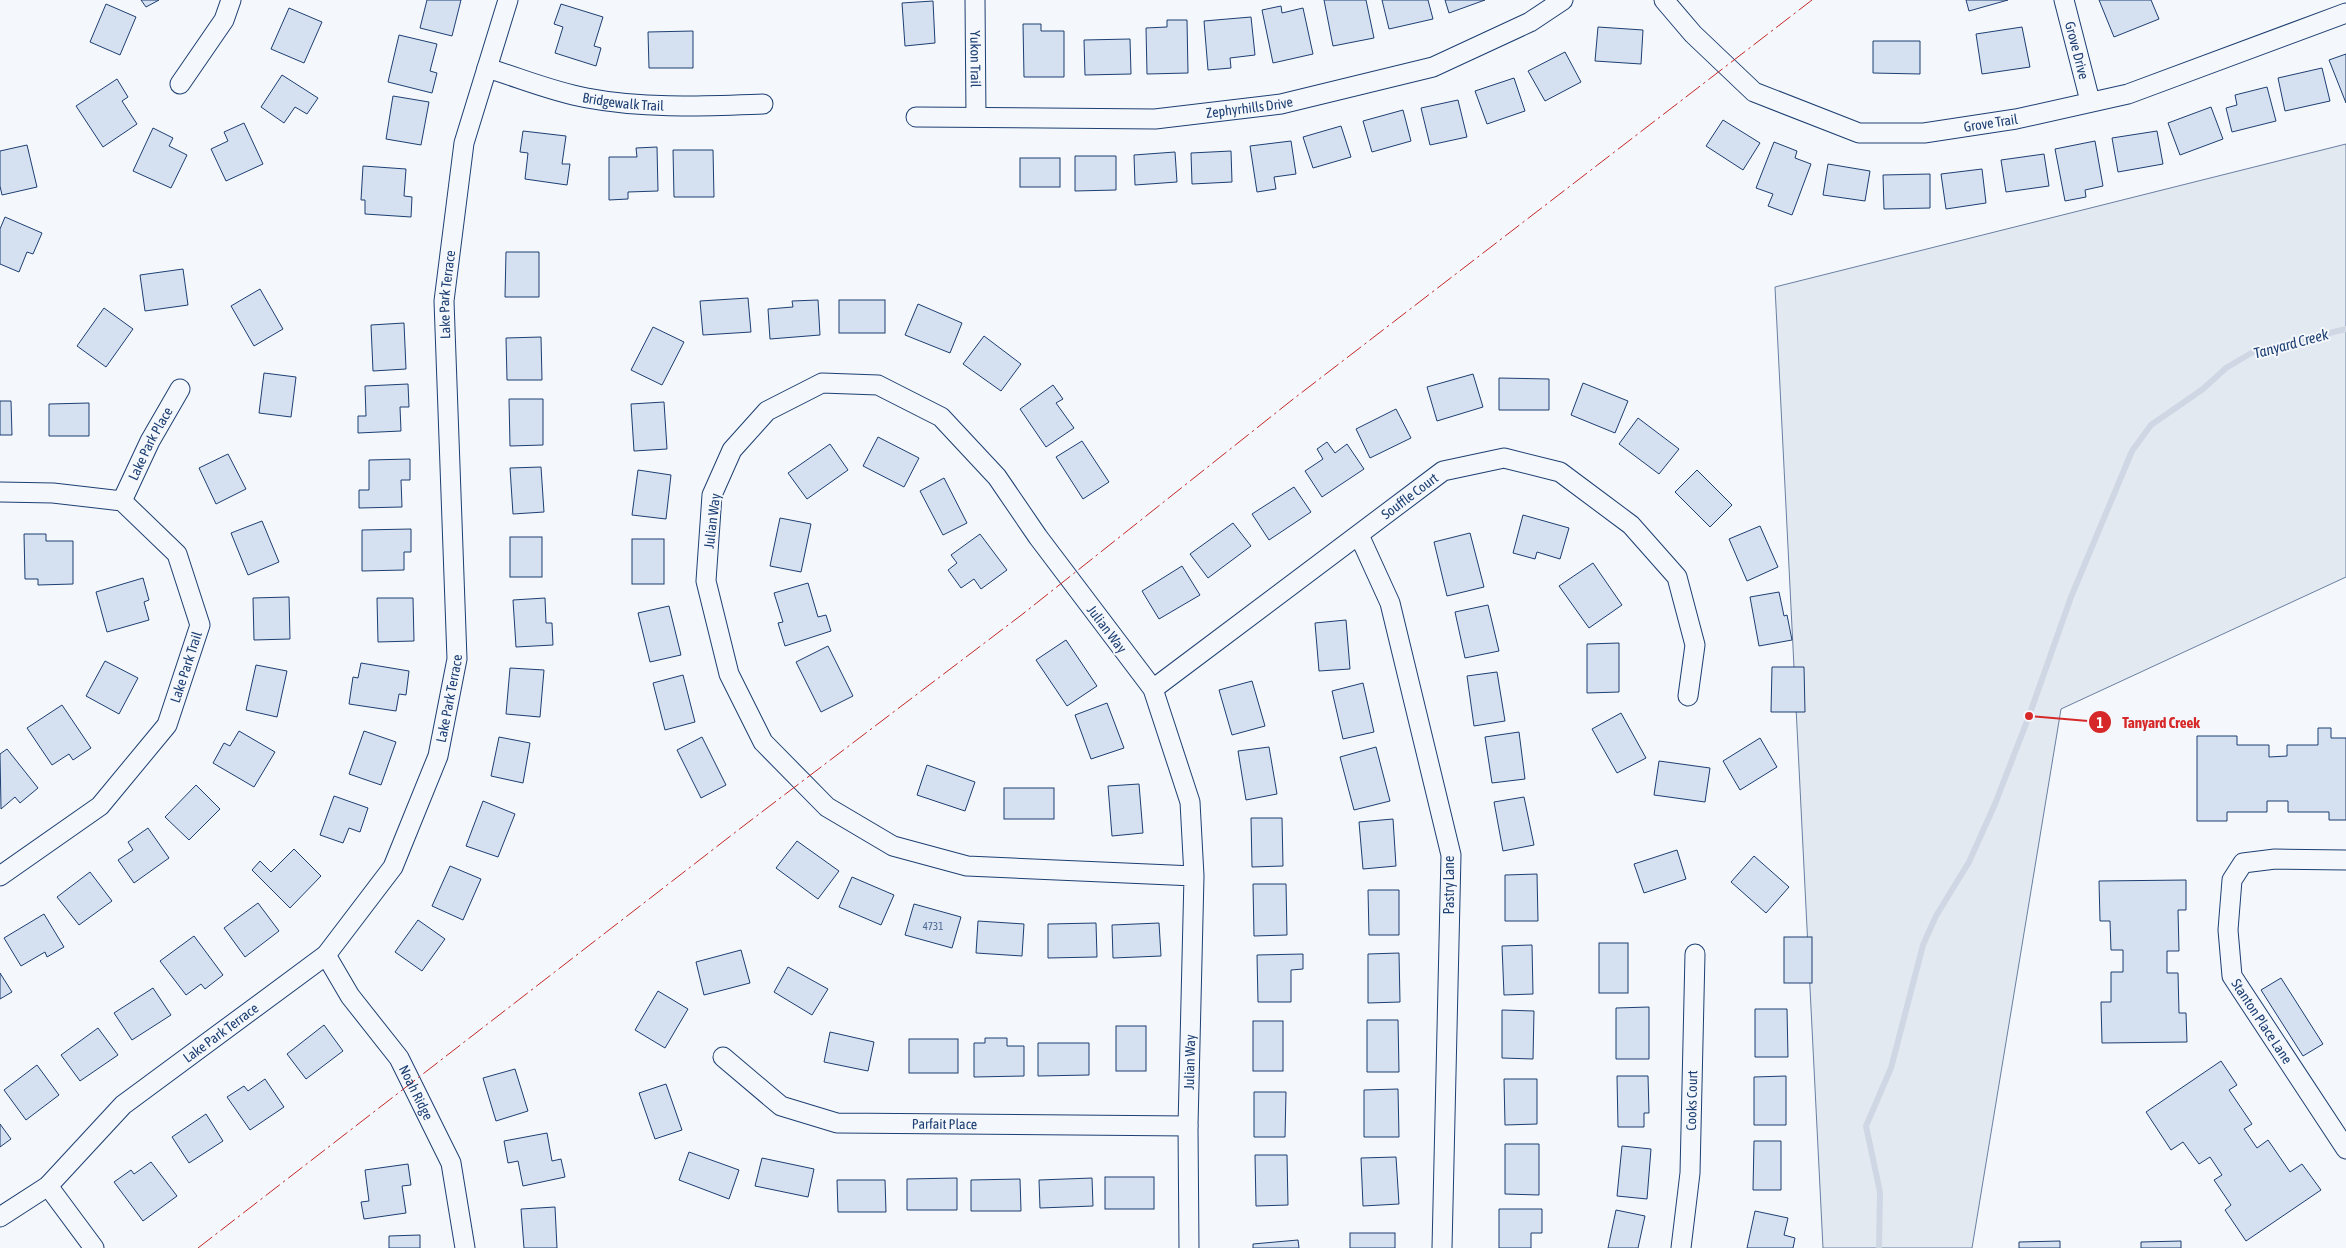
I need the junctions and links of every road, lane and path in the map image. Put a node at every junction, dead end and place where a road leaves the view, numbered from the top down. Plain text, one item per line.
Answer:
1 (231, 0) edge
2 (508, 0) edge
3 (975, 0) edge
4 (1563, 0) edge
5 (1664, 0) edge
6 (2064, 0) edge
7 (2337, 10) edge
8 (488, 68) junction
9 (180, 84) dead end
10 (2090, 101) junction
11 (763, 104) dead end
12 (916, 116) dead end
13 (976, 117) junction
14 (180, 389) dead end
15 (0, 492) edge
16 (122, 501) junction
17 (1358, 535) junction
18 (1153, 689) junction
19 (1688, 696) dead end
20 (2346, 860) edge
21 (0, 876) edge
22 (1194, 876) junction
23 (1695, 954) dead end
24 (326, 955) junction
25 (723, 1056) dead end
26 (1188, 1126) junction
27 (2346, 1149) edge
28 (48, 1186) junction
29 (0, 1217) edge
30 (94, 1248) edge
31 (465, 1248) edge
32 (1189, 1248) edge
33 (1442, 1248) edge
34 (1682, 1248) edge

1 - 9 street
2 - 8 street, Lake Park Terrace
3 - 13 street, Yukon Trail
4 - 13 street, Zephyrhills Drive
5 - 10 street, Grove Trail
6 - 10 street, Grove Drive
7 - 10 street, Grove Trail
8 - 11 street, Bridgewalk Trail
8 - 24 street, Lake Park Terrace
12 - 13 street, Zephyrhills Drive
14 - 16 street, Lake Park Place
15 - 16 street
16 - 21 street, Lake Park Trail
17 - 18 street, Souffle Court
17 - 19 street, Souffle Court
17 - 33 street, Pastry Lane
18 - 22 street, Julian Way
18 - 22 street, Julian Way
20 - 27 street, Stanton Place Lane
22 - 26 street, Julian Way
23 - 34 street, Cooks Court
24 - 28 street, Lake Park Terrace
24 - 31 street, Noah Ridge
25 - 26 street, Parfait Place
26 - 32 street, Julian Way
28 - 29 street, Lake Park Terrace
28 - 30 street

